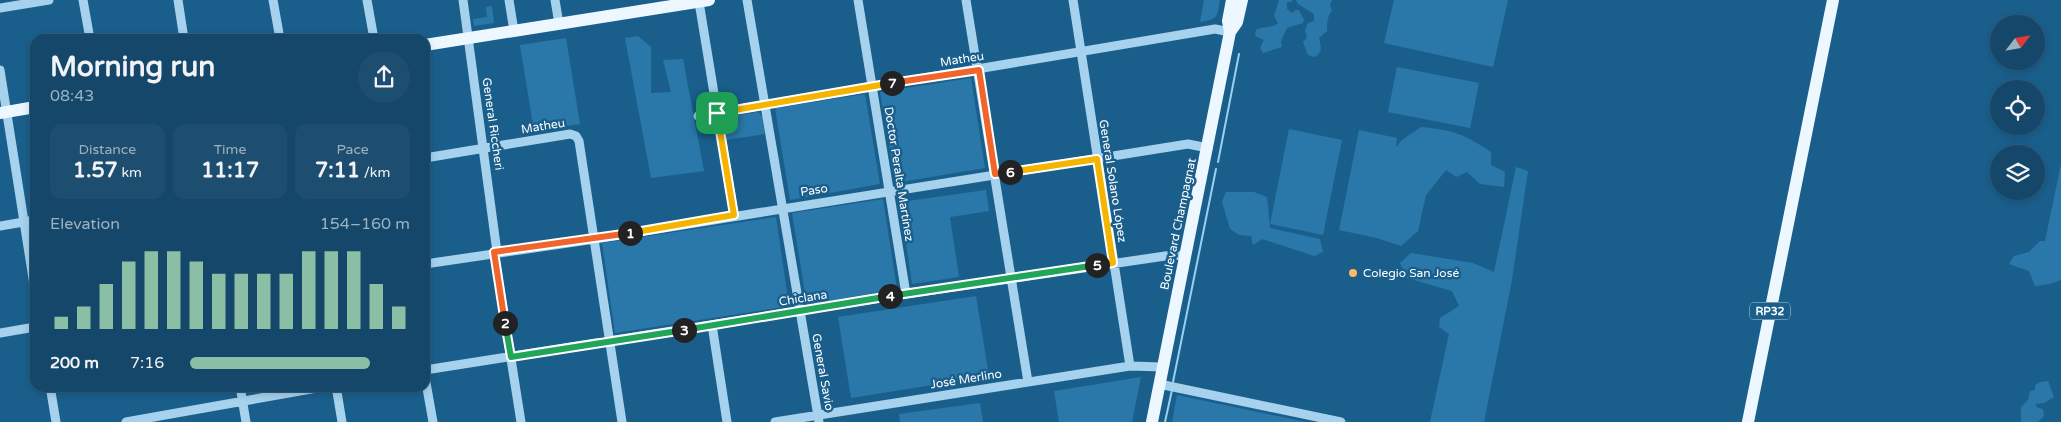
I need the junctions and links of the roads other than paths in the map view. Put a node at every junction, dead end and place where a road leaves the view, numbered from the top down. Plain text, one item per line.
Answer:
1 (49, 0) edge
2 (83, 0) edge
3 (178, 0) edge
4 (273, 0) edge
5 (367, 0) edge
6 (463, 0) edge
7 (509, 0) edge
8 (555, 0) edge
9 (748, 0) edge
10 (858, 0) edge
11 (966, 0) edge
12 (1073, 0) edge
13 (1232, 0) edge
14 (1242, 0) edge
15 (1834, 0) edge
16 (704, 1) edge
17 (647, 5) edge
18 (0, 8) edge
19 (559, 24) junction
20 (514, 31) junction
21 (1230, 32) junction
22 (89, 34) edge
23 (183, 34) edge
24 (279, 34) edge
25 (373, 34) edge
26 (469, 38) junction
27 (430, 44) edge
28 (1081, 51) junction
29 (0, 70) edge
30 (979, 70) junction
31 (872, 87) junction
32 (766, 105) junction
33 (30, 108) edge
34 (3, 112) edge
35 (717, 113) junction
36 (698, 116) dead end
37 (1208, 148) junction
38 (484, 149) junction
39 (430, 157) edge
40 (1097, 159) junction
41 (995, 174) junction
42 (888, 191) junction
43 (783, 208) junction
44 (734, 215) junction
45 (30, 221) edge
46 (24, 222) junction
47 (0, 226) edge
48 (595, 239) junction
49 (496, 252) junction
50 (1185, 256) junction
51 (30, 260) edge
52 (430, 263) edge
53 (1113, 263) junction
54 (1012, 278) junction
55 (906, 294) junction
56 (800, 311) junction
57 (712, 325) junction
58 (30, 328) edge
59 (0, 333) edge
60 (610, 341) junction
61 (511, 357) junction
62 (1130, 366) junction
63 (1162, 368) junction
64 (430, 371) edge
65 (1028, 382) junction
66 (1159, 384) junction
67 (51, 392) edge
68 (241, 392) edge
69 (294, 392) edge
70 (337, 392) edge
71 (429, 392) edge
72 (243, 401) junction
73 (818, 419) edge
74 (56, 422) edge
75 (126, 422) edge
76 (246, 422) edge
77 (342, 422) edge
78 (433, 422) edge
79 (522, 422) edge
80 (622, 422) edge
81 (727, 422) edge
82 (775, 422) edge
83 (1152, 422) edge
84 (1341, 422) edge
85 (1748, 422) edge

1 - 18 street
2 - 22 street
3 - 23 street
4 - 24 street
5 - 25 street
6 - 26 street, General Riccheri
7 - 20 street
8 - 19 street
9 - 32 street, General Savio
10 - 31 street, Doctor Peralta Martínez
11 - 30 street
12 - 28 street, General Solano López
13 - 21 main road, Boulevard Champagnat
14 - 21 main road, Boulevard Champagnat
15 - 85 main road, RP32
16 - 17 main road
16 - 35 street
17 - 19 main road
19 - 20 main road
20 - 26 main road
21 - 28 street, Matheu
21 - 37 main road, Boulevard Champagnat
26 - 27 main road
26 - 38 street, General Riccheri
28 - 30 street, Matheu
28 - 40 street, General Solano López
29 - 34 street
30 - 31 street, Matheu
30 - 41 street
31 - 32 street, Matheu
31 - 42 street, Doctor Peralta Martínez
32 - 35 street, Matheu
32 - 43 street, General Savio
33 - 34 main road
34 - 46 street
35 - 36 street, Matheu
35 - 44 street
37 - 40 street, Paso
37 - 50 main road, Boulevard Champagnat
38 - 39 street, Matheu
38 - 48 street, Matheu
38 - 49 street, General Riccheri
40 - 41 street, Paso
40 - 53 street, General Solano López
41 - 42 street, Paso
41 - 54 street
42 - 43 street, Paso
42 - 55 street, Doctor Peralta Martínez
43 - 44 street, Paso
43 - 56 street, General Savio
44 - 48 street, Paso
45 - 46 street
46 - 47 street
46 - 51 street
48 - 49 street, Paso
48 - 60 street
49 - 52 street, Paso
49 - 61 street, General Riccheri
50 - 53 street, Chiclana
50 - 63 main road, Boulevard Champagnat
53 - 54 street, Chiclana
53 - 62 street, General Solano López
54 - 55 street, Chiclana
54 - 65 street
55 - 56 street, Chiclana
56 - 57 street, Chiclana
56 - 73 street, General Savio
57 - 60 street, Chiclana
57 - 81 street
58 - 59 street
60 - 61 street, Chiclana
60 - 80 street
61 - 64 street, Chiclana
61 - 79 street, General Riccheri
62 - 63 street, José Merlino
62 - 65 street, José Merlino
63 - 66 main road, Boulevard Champagnat
65 - 73 street, José Merlino
66 - 83 main road, Boulevard Champagnat
66 - 84 street
67 - 74 street
68 - 72 street
69 - 72 street
70 - 77 street
71 - 78 street
72 - 75 street
72 - 76 street
73 - 82 street, José Merlino

